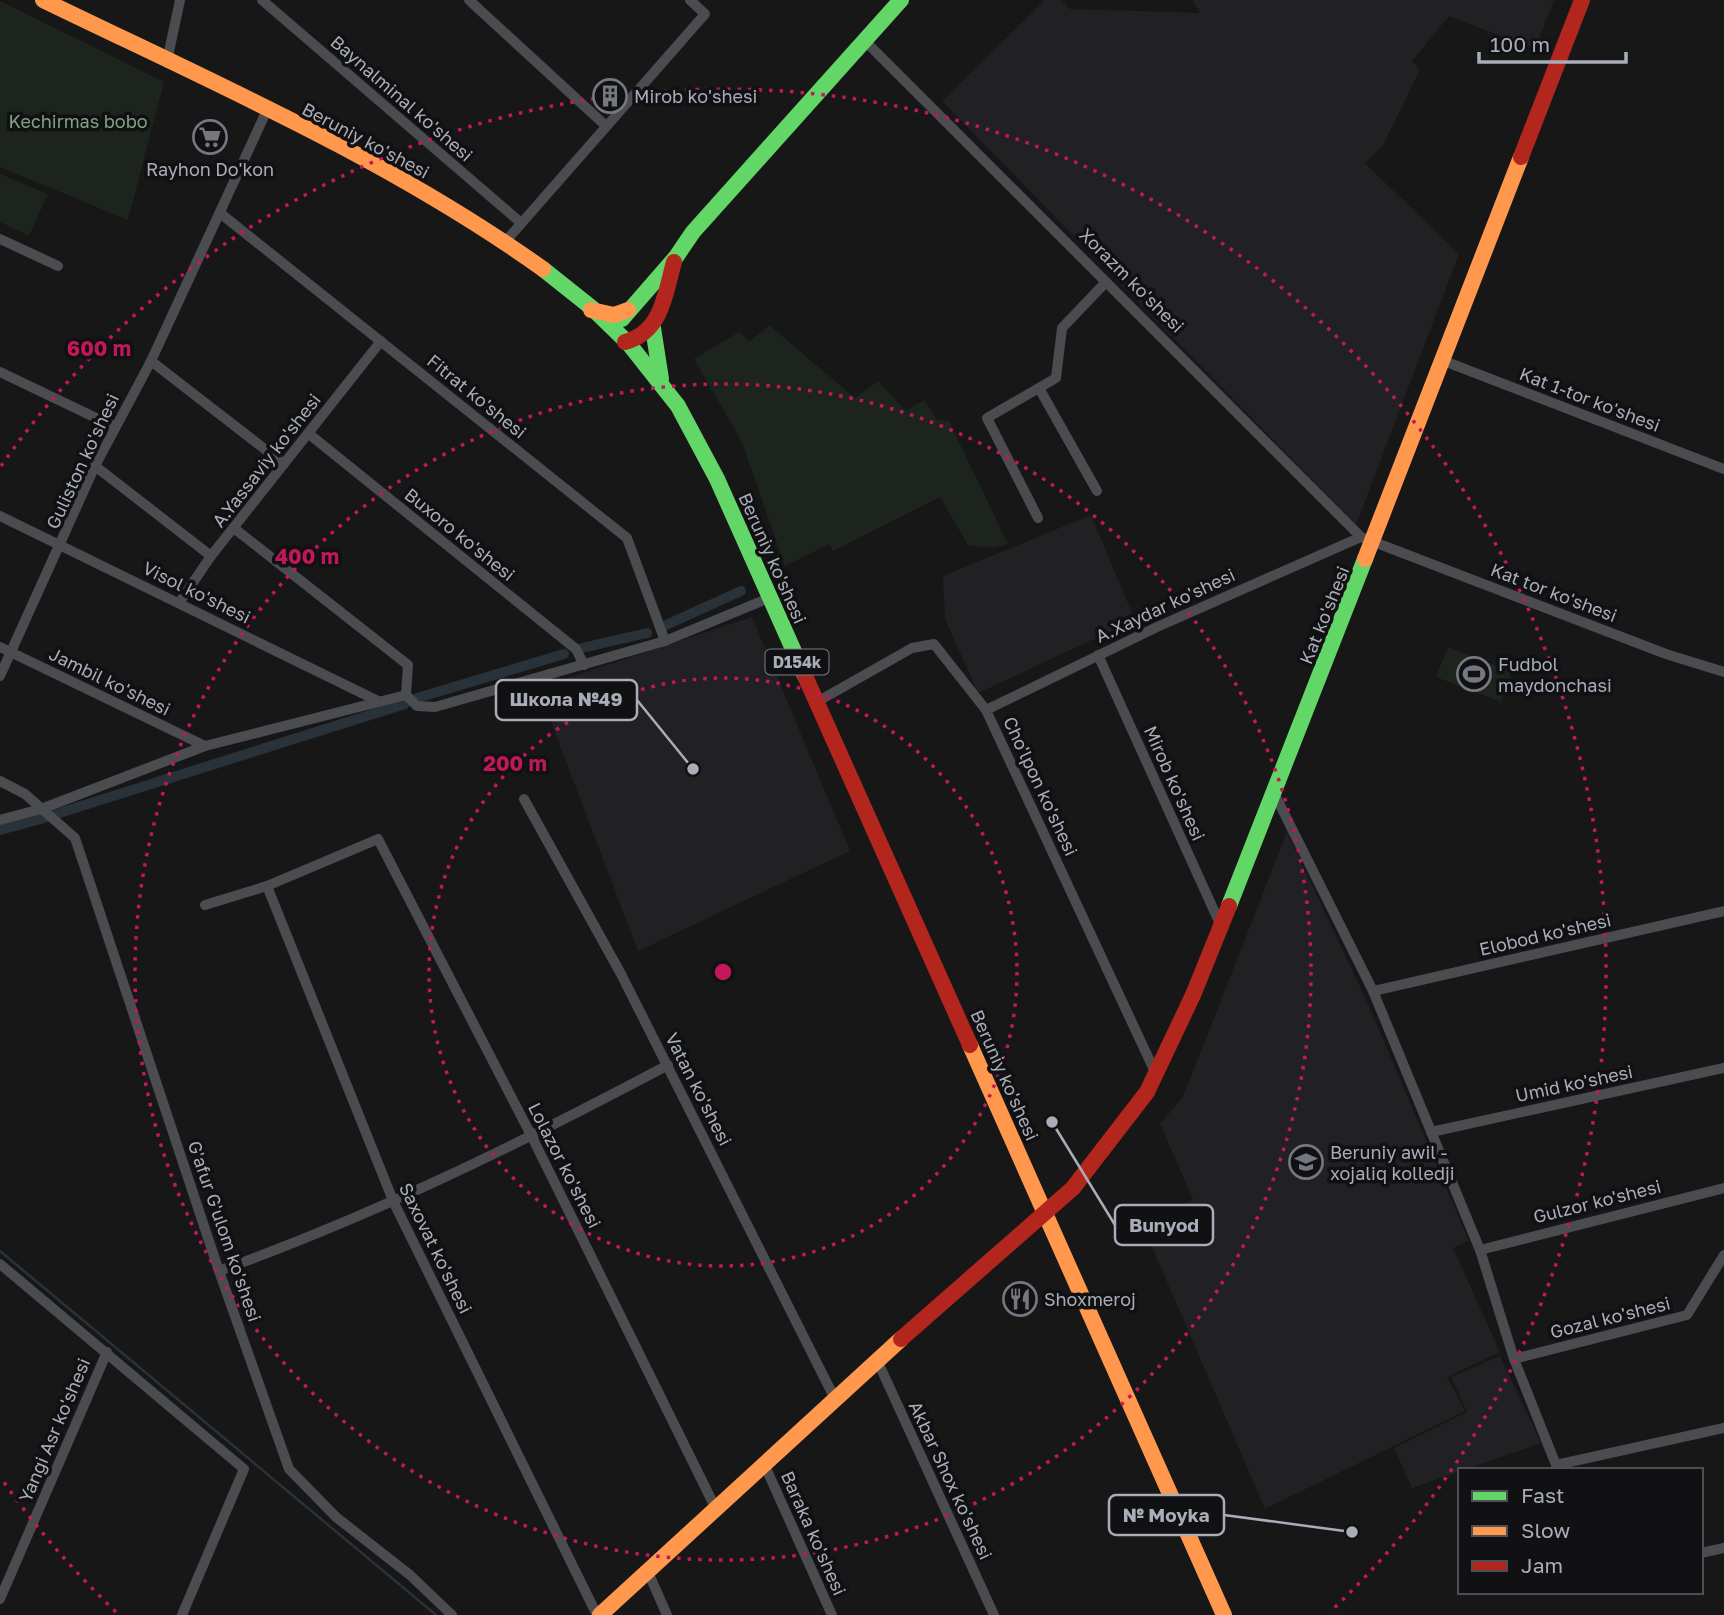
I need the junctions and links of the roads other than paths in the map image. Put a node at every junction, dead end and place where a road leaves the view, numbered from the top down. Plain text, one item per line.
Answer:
1 (43, 0) edge
2 (180, 0) edge
3 (261, 0) edge
4 (469, 0) edge
5 (690, 0) edge
6 (901, 0) edge
7 (1582, 0) edge
8 (865, 41) junction
9 (167, 61) junction
10 (267, 110) junction
11 (606, 125) junction
12 (220, 213) junction
13 (520, 222) junction
14 (0, 239) edge
15 (505, 242) junction
16 (676, 257) junction
17 (58, 266) dead end
18 (1107, 282) junction
19 (589, 309) junction
20 (628, 310) junction
21 (653, 328) junction
22 (623, 340) junction
23 (381, 341) junction
24 (151, 360) junction
25 (1444, 361) junction
26 (0, 372) edge
27 (662, 382) junction
28 (1039, 388) junction
29 (115, 427) junction
30 (309, 434) junction
31 (284, 464) junction
32 (95, 466) junction
33 (1724, 469) edge
34 (1097, 491) dead end
35 (0, 516) edge
36 (1038, 518) dead end
37 (235, 529) junction
38 (1367, 540) junction
39 (61, 545) junction
40 (211, 556) junction
41 (769, 598) junction
42 (179, 603) junction
43 (664, 642) junction
44 (0, 647) edge
45 (12, 653) junction
46 (1098, 655) junction
47 (584, 665) junction
48 (1724, 670) edge
49 (0, 676) edge
50 (406, 695) junction
51 (378, 701) junction
52 (816, 703) junction
53 (986, 710) junction
54 (205, 746) junction
55 (0, 781) edge
56 (1274, 793) junction
57 (524, 800) dead end
58 (41, 810) junction
59 (0, 820) edge
60 (267, 886) junction
61 (205, 905) dead end
62 (1724, 911) edge
63 (1220, 926) junction
64 (1373, 991) junction
65 (668, 1066) junction
66 (1724, 1068) edge
67 (1156, 1074) junction
68 (1431, 1132) junction
69 (532, 1137) junction
70 (1724, 1188) edge
71 (394, 1203) junction
72 (1046, 1212) junction
73 (1480, 1250) junction
74 (1724, 1255) edge
75 (0, 1264) edge
76 (219, 1271) junction
77 (107, 1352) junction
78 (1514, 1359) junction
79 (877, 1360) junction
80 (835, 1399) junction
81 (1724, 1428) edge
82 (765, 1466) junction
83 (1557, 1467) edge
84 (716, 1508) junction
85 (1724, 1548) edge
86 (1703, 1553) edge
87 (648, 1572) junction
88 (0, 1599) edge
89 (182, 1615) edge
90 (452, 1615) edge
91 (599, 1615) edge
92 (667, 1615) edge
93 (832, 1615) edge
94 (994, 1615) edge
95 (1224, 1615) edge

1 - 9 street, Beruniy ko'shesi / D154k
2 - 9 street
3 - 13 street, Baynalminal ko'shesi
4 - 11 street
5 - 11 street
6 - 8 street
7 - 25 street, Kat ko'shesi
8 - 16 street
8 - 18 street, Xorazm ko'shesi
9 - 10 street, Beruniy ko'shesi / D154k
10 - 12 street, Guliston ko'shesi
10 - 15 street, Beruniy ko'shesi / D154k
11 - 13 street
12 - 23 street, Fitrat ko'shesi
12 - 24 street, Guliston ko'shesi
13 - 15 street
14 - 17 street
15 - 19 street, Beruniy ko'shesi / D154k
16 - 20 street
16 - 21 street
18 - 28 street
18 - 38 street, Xorazm ko'shesi
19 - 20 street
19 - 22 street, Beruniy ko'shesi / D154k
20 - 22 street
21 - 22 street
21 - 27 street
22 - 27 street, Beruniy ko'shesi / D154k
23 - 30 street, A.Yassaviy ko'shesi
23 - 43 street, Fitrat ko'shesi
24 - 29 street, Guliston ko'shesi
24 - 31 street
25 - 33 street, Kat 1-tor ko'shesi
25 - 38 street, Kat ko'shesi
26 - 29 street
27 - 41 street, Beruniy ko'shesi / D154k
28 - 34 street
28 - 36 street
29 - 32 street, Guliston ko'shesi
30 - 31 street, A.Yassaviy ko'shesi
30 - 47 street, Buxoro ko'shesi
31 - 37 street, A.Yassaviy ko'shesi
32 - 39 street, Guliston ko'shesi
32 - 40 street
35 - 39 street, Visol ko'shesi
37 - 40 street, A.Yassaviy ko'shesi
37 - 50 street
38 - 46 street, A.Xaydar ko'shesi
38 - 48 street, Kat tor ko'shesi
38 - 56 street, Kat ko'shesi
39 - 42 street, Visol ko'shesi
39 - 45 street, Guliston ko'shesi
40 - 42 street, A.Yassaviy ko'shesi
41 - 43 street
41 - 52 street, Beruniy ko'shesi / D154k
42 - 51 street, Visol ko'shesi
43 - 47 street
44 - 45 street, Jambil ko'shesi
45 - 49 street, Guliston ko'shesi
45 - 54 street, Jambil ko'shesi
46 - 53 street, A.Xaydar ko'shesi
46 - 63 street, Mirob ko'shesi
47 - 50 street
50 - 51 street
51 - 54 street
52 - 53 street, Cho'lpon ko'shesi
52 - 72 street, Beruniy ko'shesi / D154k
53 - 67 street, Cho'lpon ko'shesi
54 - 58 street
55 - 58 street, G'afur G'ulom ko'shesi
56 - 63 street, Kat ko'shesi
56 - 64 street
57 - 65 street, Vatan ko'shesi
58 - 59 street
58 - 76 street, G'afur G'ulom ko'shesi
60 - 61 street
60 - 69 street, Lolazor ko'shesi
60 - 71 street, Saxovat ko'shesi
62 - 64 street, Elobod ko'shesi
63 - 67 street, Kat ko'shesi
64 - 68 street
65 - 69 street
65 - 80 street, Vatan ko'shesi
66 - 68 street, Umid ko'shesi
67 - 72 street, Kat ko'shesi
68 - 73 street
69 - 71 street
69 - 84 street, Lolazor ko'shesi
70 - 73 street, Gulzor ko'shesi
71 - 76 street
71 - 91 street, Saxovat ko'shesi
72 - 79 street, Kat ko'shesi
72 - 95 street, Beruniy ko'shesi / D154k
73 - 78 street
74 - 78 street, Gozal ko'shesi
75 - 77 street
76 - 90 street, G'afur G'ulom ko'shesi
77 - 88 street, Yangi Asr ko'shesi
77 - 89 street
78 - 83 street
79 - 80 street, Kat ko'shesi
79 - 94 street, Akbar Shox ko'shesi
80 - 82 street, Kat ko'shesi
81 - 83 street
82 - 84 street, Kat ko'shesi
82 - 93 street, Baraka ko'shesi
84 - 87 street, Kat ko'shesi
85 - 86 street
87 - 91 street, Kat ko'shesi
87 - 92 street

